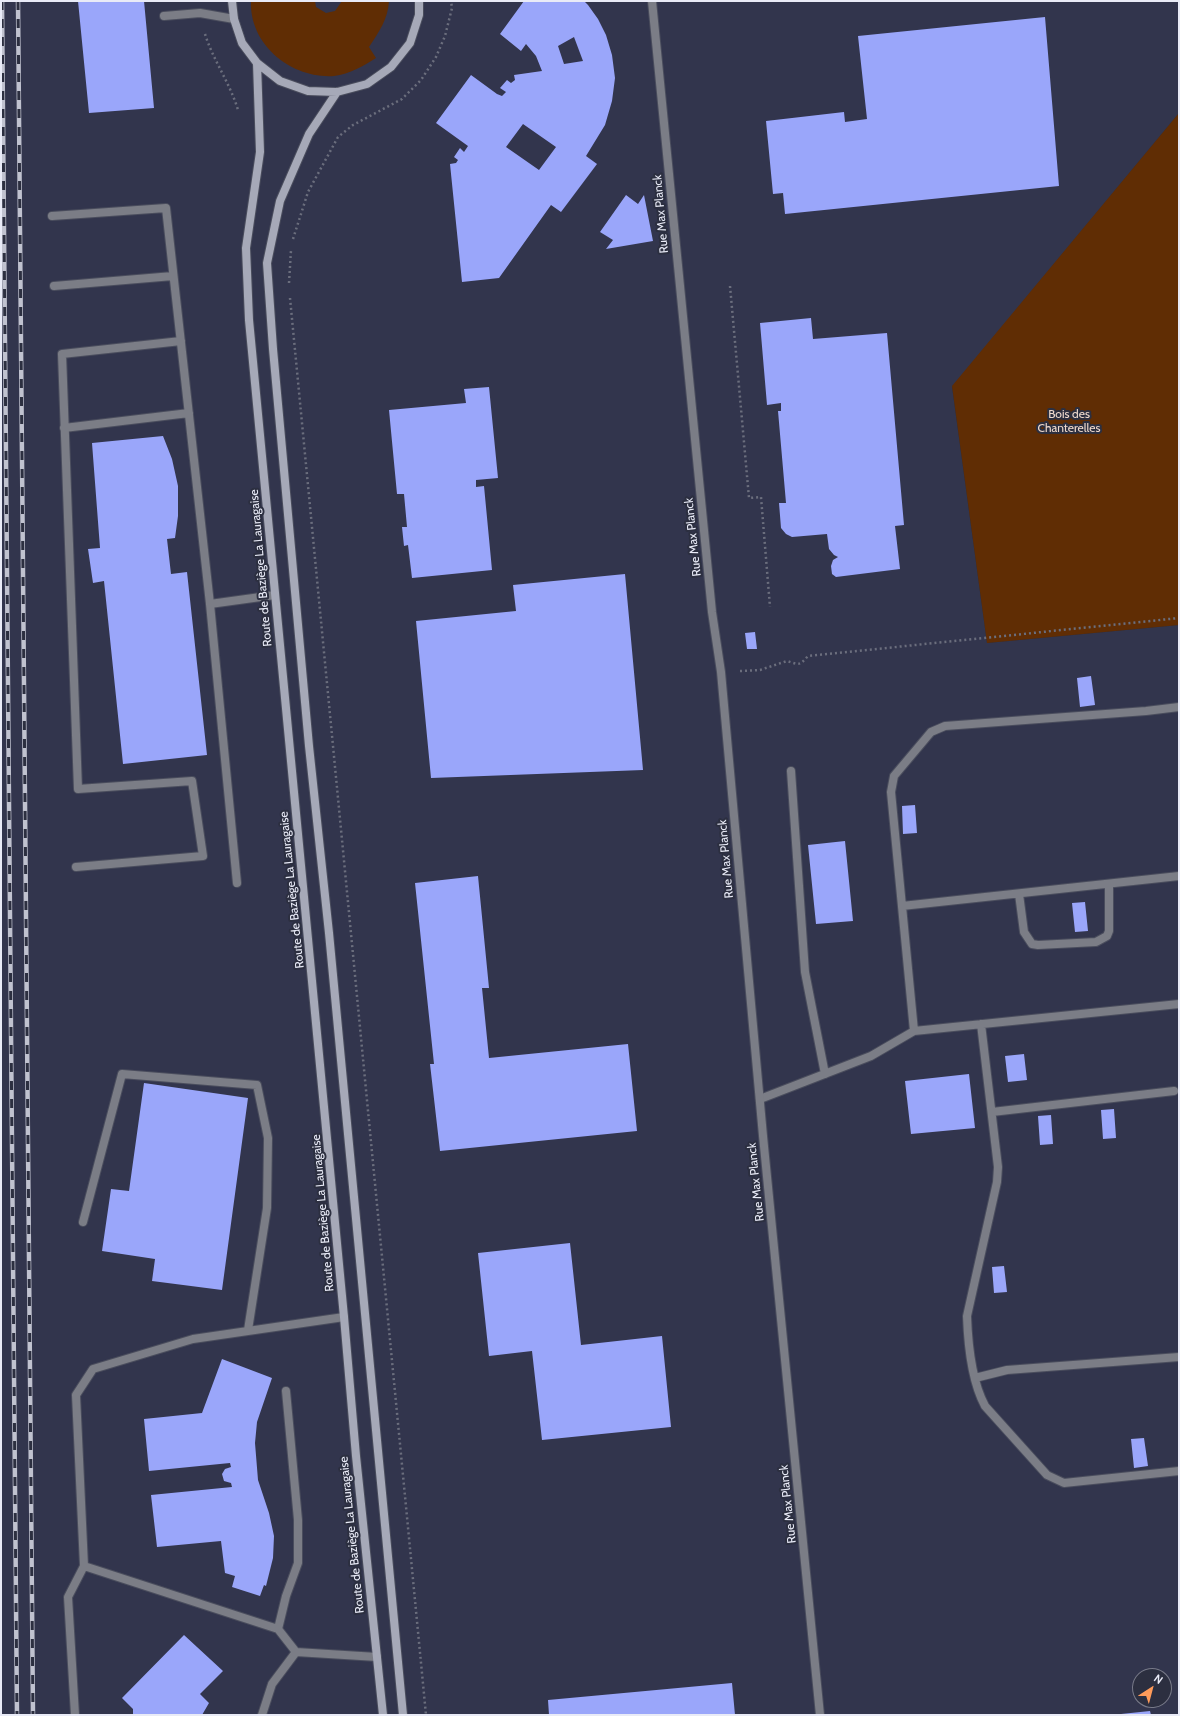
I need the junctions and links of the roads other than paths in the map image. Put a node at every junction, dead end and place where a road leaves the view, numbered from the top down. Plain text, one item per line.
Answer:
1 (232, 1) edge
2 (419, 1) edge
3 (652, 1) edge
4 (164, 16) dead end
5 (234, 19) junction
6 (257, 63) junction
7 (337, 92) junction
8 (52, 216) dead end
9 (173, 276) junction
10 (54, 286) dead end
11 (181, 341) junction
12 (189, 413) junction
13 (64, 428) junction
14 (275, 595) junction
15 (210, 604) junction
16 (1179, 707) edge
17 (791, 771) dead end
18 (76, 867) dead end
19 (1179, 876) edge
20 (237, 883) dead end
21 (1109, 884) junction
22 (1019, 894) junction
23 (902, 906) junction
24 (1179, 1004) edge
25 (981, 1024) junction
26 (914, 1031) junction
27 (824, 1074) junction
28 (1174, 1091) dead end
29 (760, 1099) junction
30 (992, 1112) junction
31 (83, 1222) dead end
32 (344, 1317) junction
33 (248, 1330) junction
34 (1179, 1357) edge
35 (975, 1378) junction
36 (286, 1391) dead end
37 (1179, 1471) edge
38 (84, 1566) junction
39 (278, 1629) junction
40 (296, 1652) junction
41 (377, 1657) junction
42 (75, 1715) edge
43 (262, 1715) edge
44 (383, 1715) edge
45 (403, 1715) edge
46 (820, 1715) edge

1 - 5 main road
2 - 7 main road
3 - 29 street, Rue Max Planck
4 - 5 street
5 - 6 main road
6 - 7 main road
6 - 14 main road, Route de Baziège La Lauragaise
7 - 45 main road
8 - 9 street
9 - 10 street
9 - 11 street
11 - 12 street
11 - 13 street
12 - 13 street
12 - 15 street
13 - 18 street
14 - 15 street
14 - 32 main road, Route de Baziège La Lauragaise
15 - 20 street
16 - 23 street
17 - 27 street
19 - 21 street
21 - 22 street
21 - 22 street
22 - 23 street
23 - 26 street
24 - 25 street
25 - 26 street
25 - 30 street
26 - 27 street
27 - 29 street
28 - 30 street
29 - 46 street, Rue Max Planck
30 - 35 street
31 - 33 street
32 - 33 street
32 - 41 main road, Route de Baziège La Lauragaise
33 - 38 street
34 - 35 street
35 - 37 street
36 - 39 street
38 - 39 street
38 - 42 street
39 - 40 street
40 - 41 street
40 - 43 street
41 - 44 main road, Route de Baziège La Lauragaise

